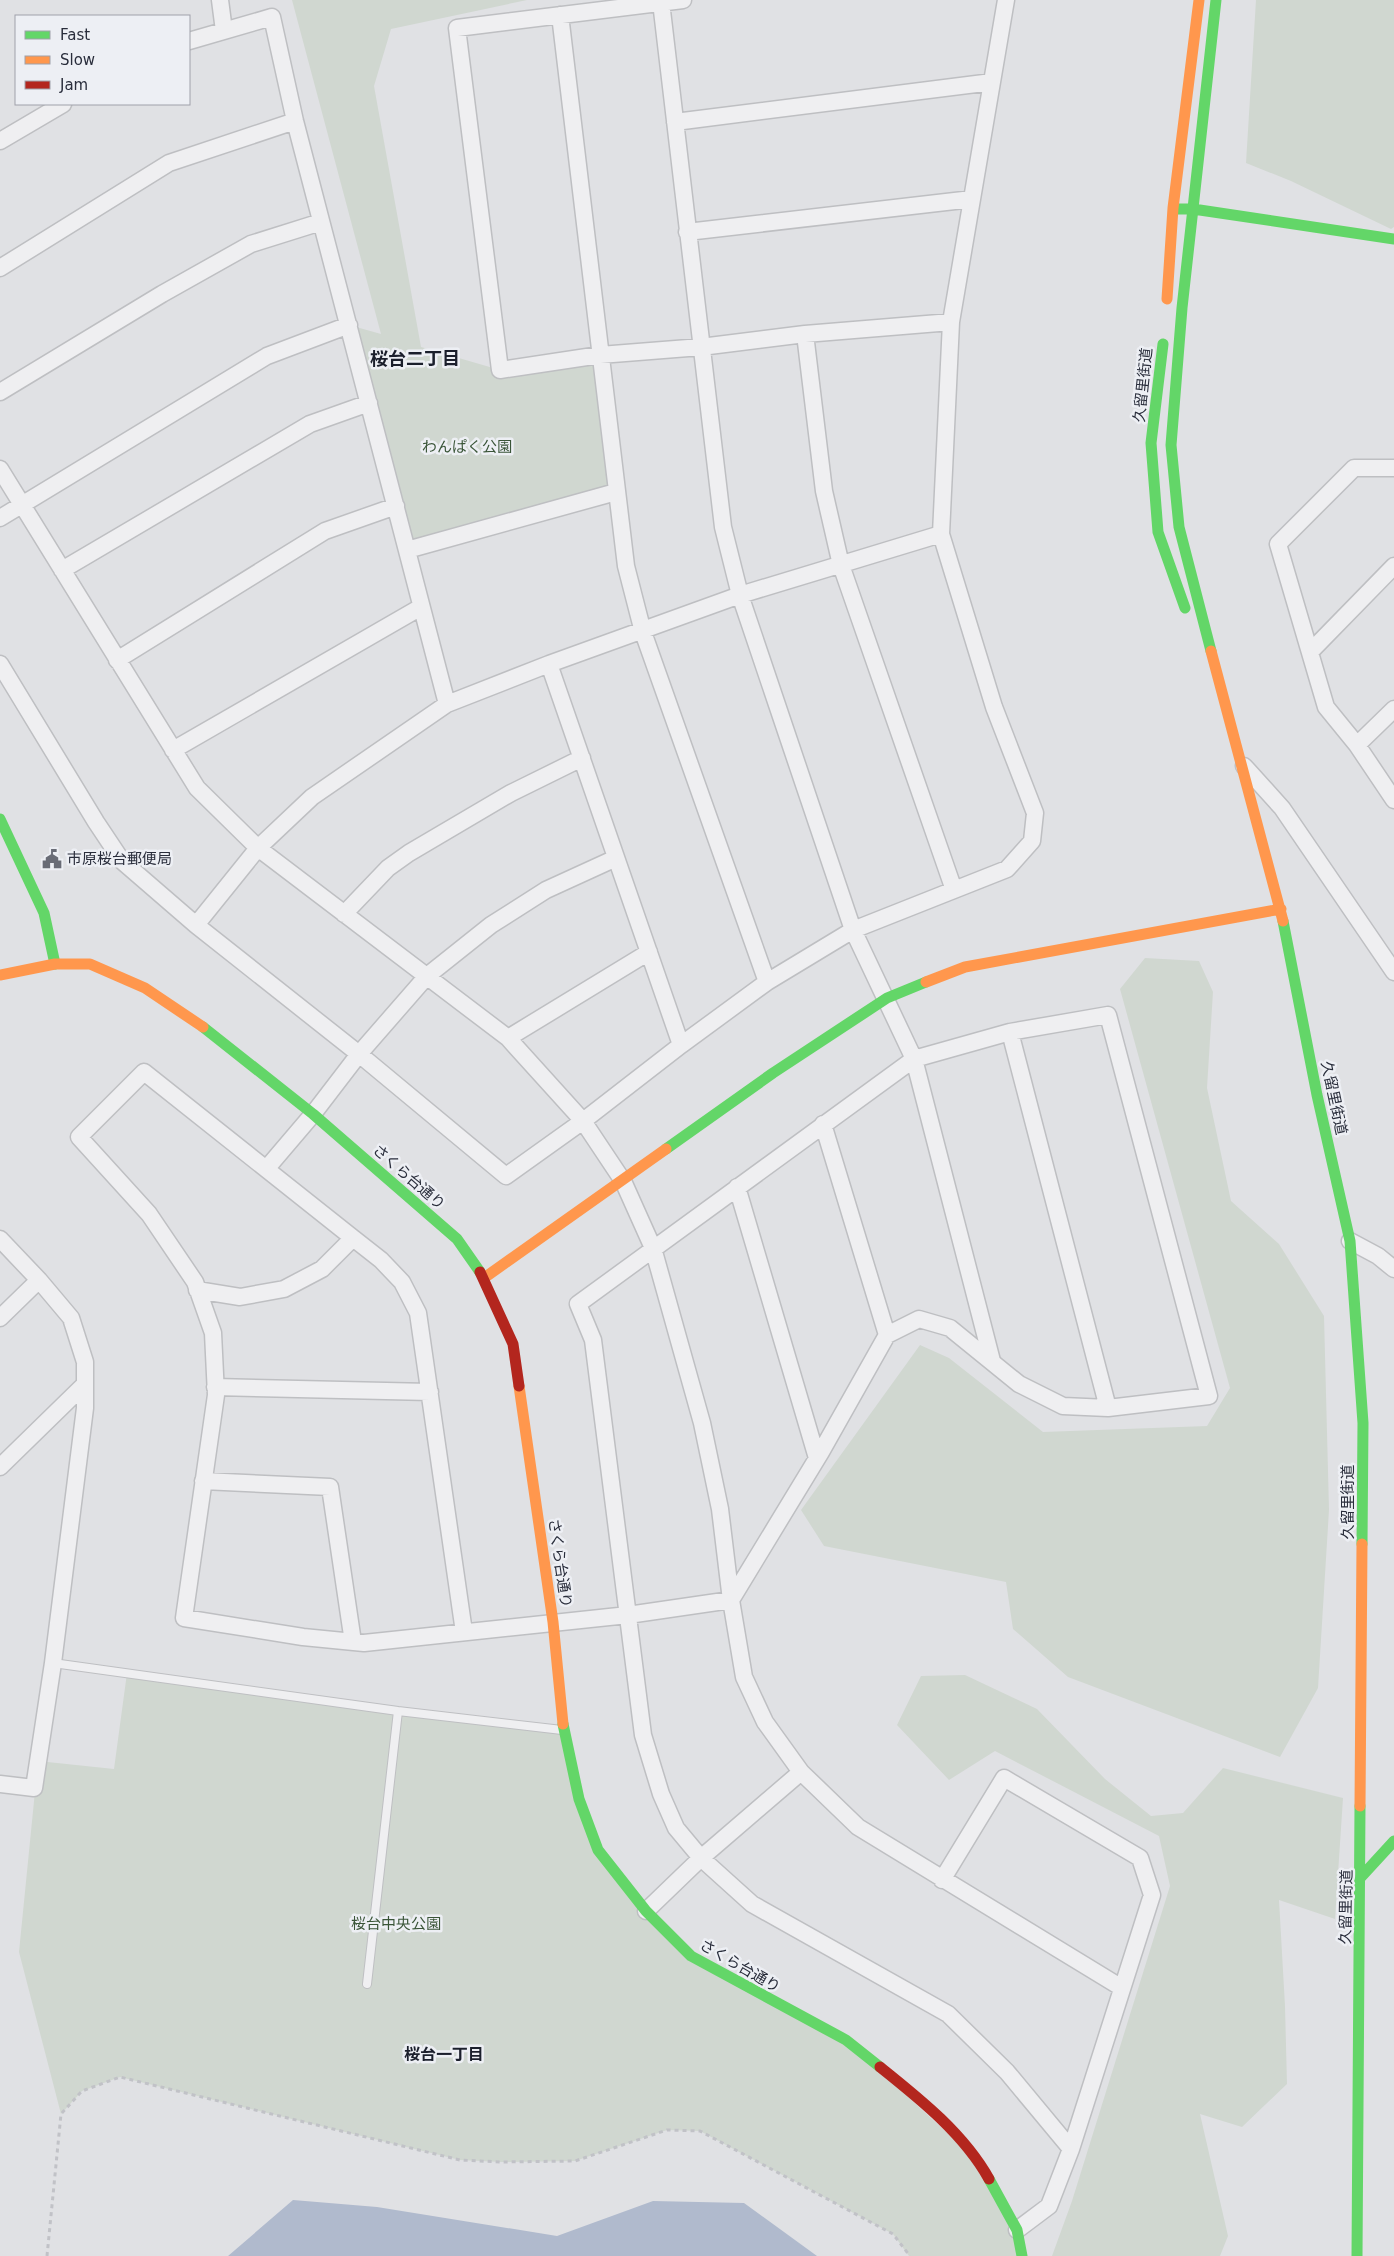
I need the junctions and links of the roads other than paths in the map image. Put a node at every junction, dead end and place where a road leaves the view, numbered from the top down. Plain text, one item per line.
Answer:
1 (220, 0) edge
2 (683, 0) edge
3 (1006, 0) edge
4 (1199, 0) edge
5 (1216, 0) edge
6 (661, 2) junction
7 (560, 15) junction
8 (224, 30) junction
9 (190, 41) edge
10 (992, 82) junction
11 (61, 105) edge
12 (295, 121) junction
13 (675, 122) junction
14 (0, 141) edge
15 (972, 199) junction
16 (1173, 208) junction
17 (1193, 209) junction
18 (321, 222) junction
19 (687, 232) junction
20 (1394, 239) edge
21 (0, 268) edge
22 (1167, 306) dead end
23 (951, 322) junction
24 (349, 325) junction
25 (805, 334) junction
26 (1164, 335) dead end
27 (700, 347) junction
28 (600, 355) junction
29 (0, 392) edge
30 (369, 403) junction
31 (1394, 468) edge
32 (0, 469) edge
33 (616, 492) junction
34 (23, 504) junction
35 (396, 506) junction
36 (0, 518) edge
37 (941, 534) junction
38 (407, 550) junction
39 (841, 565) junction
40 (1394, 566) edge
41 (62, 570) junction
42 (740, 595) junction
43 (421, 607) junction
44 (1188, 615) dead end
45 (643, 632) junction
46 (1194, 633) dead end
47 (1311, 651) junction
48 (117, 660) junction
49 (0, 664) edge
50 (550, 664) junction
51 (447, 704) junction
52 (1394, 709) edge
53 (1357, 745) junction
54 (173, 750) junction
55 (582, 758) junction
56 (1239, 762) junction
57 (1394, 800) edge
58 (0, 819) edge
59 (258, 848) junction
60 (616, 858) junction
61 (954, 890) junction
62 (1281, 909) junction
63 (344, 914) junction
64 (196, 925) junction
65 (853, 930) junction
66 (649, 952) junction
67 (54, 964) junction
68 (1394, 972) edge
69 (0, 975) edge
70 (427, 976) junction
71 (767, 982) junction
72 (887, 998) junction
73 (1010, 1032) junction
74 (508, 1038) junction
75 (681, 1045) junction
76 (359, 1054) junction
77 (914, 1059) junction
78 (313, 1114) junction
79 (583, 1121) junction
80 (824, 1124) junction
81 (267, 1168) junction
82 (623, 1181) junction
83 (737, 1187) junction
84 (353, 1238) junction
85 (0, 1239) edge
86 (1350, 1241) junction
87 (653, 1248) junction
88 (1394, 1269) edge
89 (484, 1278) junction
90 (39, 1280) junction
91 (197, 1290) junction
92 (0, 1318) edge
93 (887, 1335) junction
94 (992, 1361) junction
95 (86, 1384) junction
96 (215, 1387) junction
97 (430, 1392) junction
98 (1108, 1408) junction
99 (817, 1458) junction
100 (0, 1467) edge
101 (203, 1481) junction
102 (731, 1600) junction
103 (628, 1614) junction
104 (553, 1622) junction
105 (464, 1632) junction
106 (353, 1642) junction
107 (52, 1663) junction
108 (398, 1711) junction
109 (564, 1730) junction
110 (801, 1772) junction
111 (0, 1784) edge
112 (1394, 1841) edge
113 (701, 1858) junction
114 (1361, 1877) junction
115 (942, 1880) junction
116 (646, 1911) junction
117 (367, 1984) dead end
118 (1122, 1988) junction
119 (1071, 2149) junction
120 (1017, 2230) junction
121 (1022, 2256) edge
122 (1357, 2256) edge

1 - 8 street
2 - 6 street
3 - 10 street
4 - 16 street
5 - 17 street, 久留里街道
6 - 7 street
6 - 13 street
7 - 28 street
7 - 28 street
8 - 9 street
8 - 12 street
10 - 13 street
10 - 15 street
11 - 14 street
12 - 18 street
12 - 21 street
13 - 19 street
15 - 19 street
15 - 23 street
16 - 17 street
16 - 22 street
17 - 20 street
17 - 56 street, 久留里街道
18 - 24 street
18 - 29 street
19 - 27 street
23 - 25 street
23 - 37 street
24 - 30 street
24 - 34 street
25 - 27 street
25 - 39 street
26 - 44 street, 久留里街道
27 - 28 street
27 - 42 street
28 - 33 street
30 - 35 street
30 - 41 street
31 - 47 street
32 - 34 street
33 - 38 street
33 - 45 street
34 - 36 street
34 - 41 street
35 - 38 street
35 - 48 street
37 - 39 street
37 - 61 street
38 - 43 street
39 - 42 street
39 - 61 street
40 - 47 street
41 - 48 street
42 - 45 street
42 - 65 street
43 - 51 street
43 - 54 street
45 - 50 street
45 - 71 street
46 - 56 street, 久留里街道
47 - 53 street
48 - 54 street
49 - 64 street
50 - 51 street
50 - 55 street
51 - 59 street
52 - 53 street
53 - 57 street
54 - 59 street
55 - 60 street
55 - 63 street
56 - 62 street, 久留里街道
56 - 68 street
58 - 67 street
59 - 63 street
59 - 64 street
60 - 66 street
60 - 70 street
61 - 65 street
62 - 72 street
62 - 86 street, 久留里街道
63 - 70 street
64 - 76 street
65 - 71 street
65 - 72 street
66 - 74 street
66 - 75 street
67 - 69 street, さくら台通り
67 - 78 street, さくら台通り
70 - 74 street
70 - 76 street
71 - 75 street
72 - 77 street
72 - 82 street
73 - 77 street
73 - 98 street
73 - 98 street
74 - 79 street
75 - 79 street
76 - 78 street
76 - 79 street
77 - 80 street
77 - 94 street
78 - 81 street
78 - 89 street, さくら台通り
79 - 82 street
80 - 83 street
80 - 93 street
81 - 84 street
81 - 91 street
82 - 87 street
82 - 89 street
83 - 87 street
83 - 99 street
84 - 91 street
84 - 97 street
85 - 90 street
86 - 88 street
86 - 114 street, 久留里街道
87 - 102 street
87 - 103 street
89 - 104 street, さくら台通り
90 - 92 street
90 - 95 street
91 - 96 street
93 - 94 street
93 - 99 street
94 - 98 street
95 - 100 street
95 - 107 street
96 - 97 street
96 - 101 street
97 - 105 street
99 - 102 street
101 - 106 street
101 - 106 street
102 - 103 street
102 - 110 street
103 - 104 street
103 - 113 street
104 - 105 street
104 - 109 street, さくら台通り
105 - 106 street
107 - 108 lane
107 - 111 street
108 - 109 lane
108 - 117 lane
109 - 116 street, さくら台通り
110 - 113 street
110 - 115 street
112 - 114 street
113 - 116 street
113 - 119 street
114 - 122 street, 久留里街道
115 - 118 street
115 - 118 street
116 - 120 street, さくら台通り
118 - 119 street
119 - 120 street
120 - 121 street, さくら台通り

